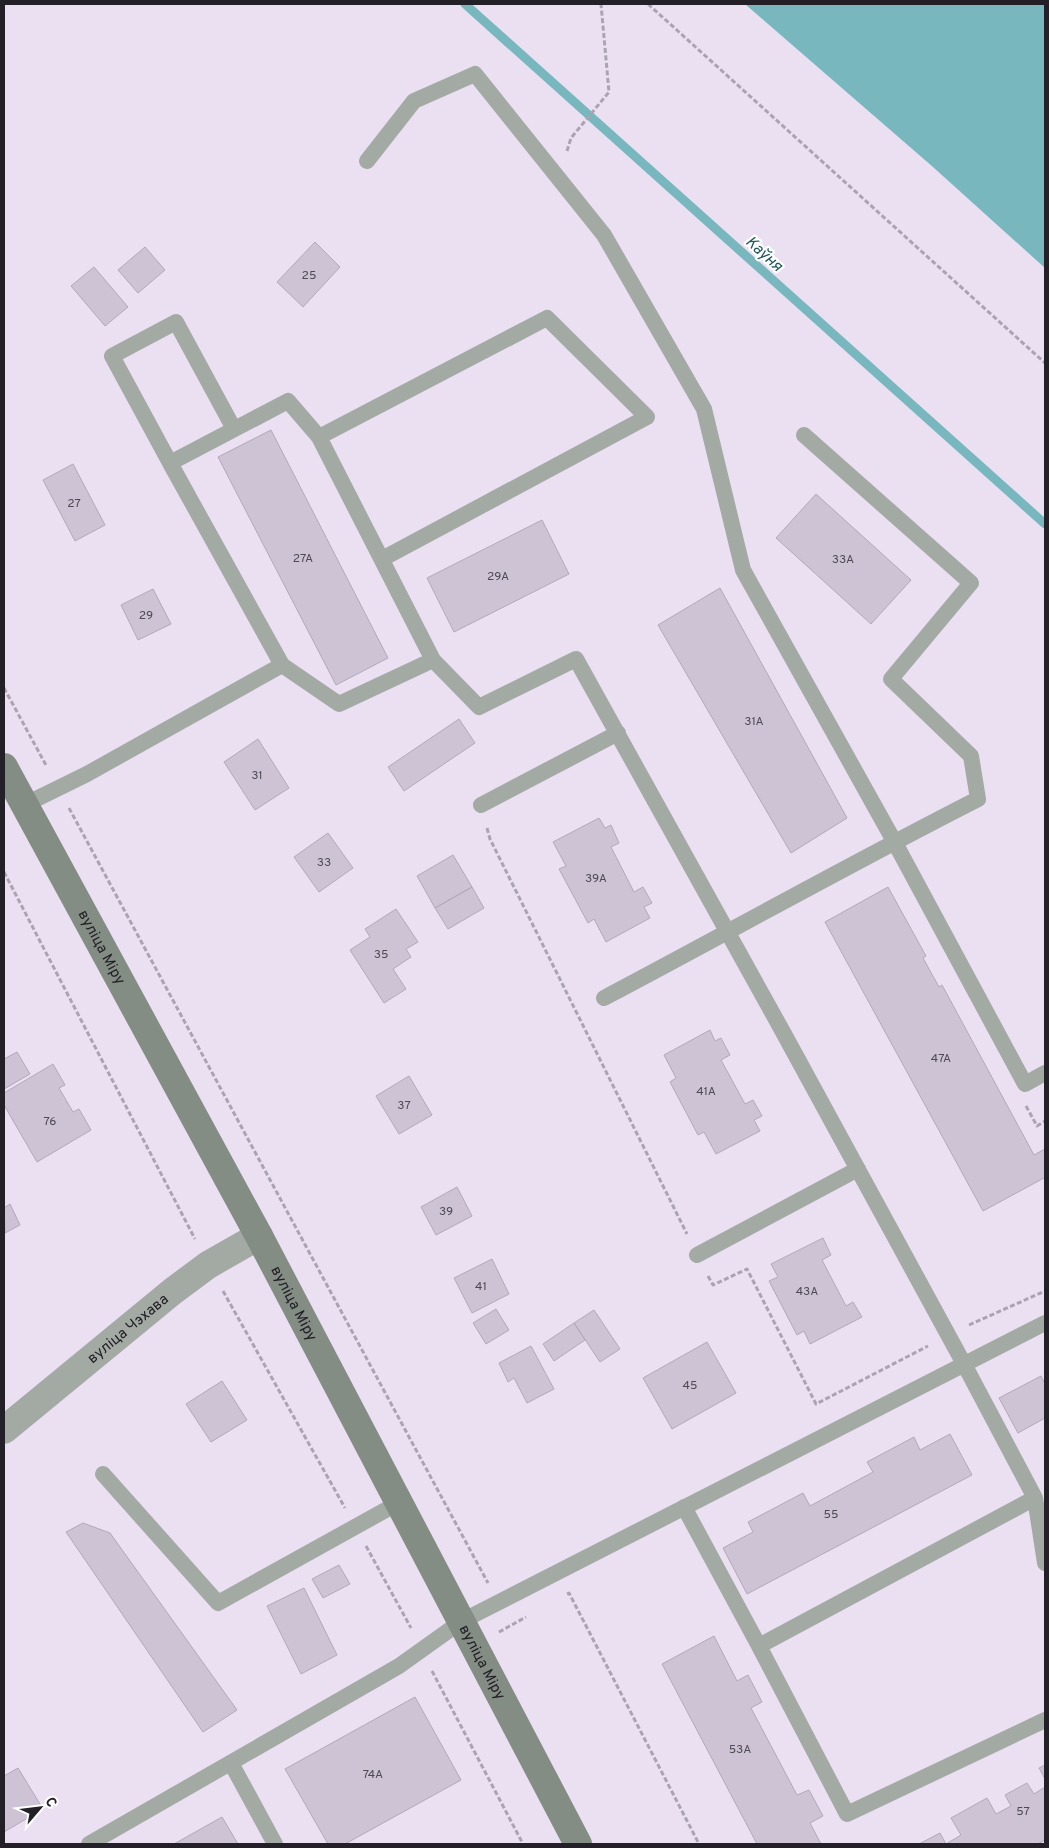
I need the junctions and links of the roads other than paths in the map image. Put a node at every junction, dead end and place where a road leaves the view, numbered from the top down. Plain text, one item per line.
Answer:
1 (367, 161) dead end
2 (234, 429) junction
3 (804, 435) dead end
4 (319, 437) junction
5 (170, 463) junction
6 (382, 559) junction
7 (433, 660) junction
8 (282, 666) junction
9 (618, 733) junction
10 (4, 767) edge
11 (24, 805) junction
12 (481, 805) road end
13 (894, 841) junction
14 (728, 933) junction
15 (604, 998) dead end
16 (1045, 1073) edge
17 (858, 1169) junction
18 (259, 1236) junction
19 (698, 1255) road end
20 (1045, 1323) edge
21 (964, 1364) junction
22 (4, 1430) edge
23 (103, 1474) dead end
24 (1035, 1498) junction
25 (400, 1502) junction
26 (684, 1507) junction
27 (1045, 1563) edge
28 (462, 1621) junction
29 (759, 1646) junction
30 (1045, 1720) edge
31 (231, 1763) junction
32 (89, 1844) edge
33 (275, 1844) edge
34 (578, 1844) edge

1 - 13 lane
2 - 4 lane
2 - 5 lane
2 - 5 lane
3 - 13 lane
4 - 6 lane
4 - 6 lane
5 - 8 lane
6 - 7 lane
7 - 8 lane
7 - 9 lane
8 - 11 lane
9 - 12 lane
9 - 14 lane
10 - 11 main road, вуліца Міру
11 - 18 main road, вуліца Міру
13 - 14 lane
13 - 16 lane
14 - 15 lane
14 - 17 lane
17 - 19 lane
17 - 21 lane
18 - 22 street, вуліца Чэхава
18 - 25 main road, вуліца Міру
20 - 21 lane
21 - 24 lane
21 - 26 lane
23 - 25 lane
24 - 27 lane
24 - 29 lane
25 - 28 main road, вуліца Міру
26 - 28 lane
26 - 29 lane
28 - 31 lane
28 - 34 main road, вуліца Міру
29 - 30 lane
31 - 32 lane
31 - 33 lane

